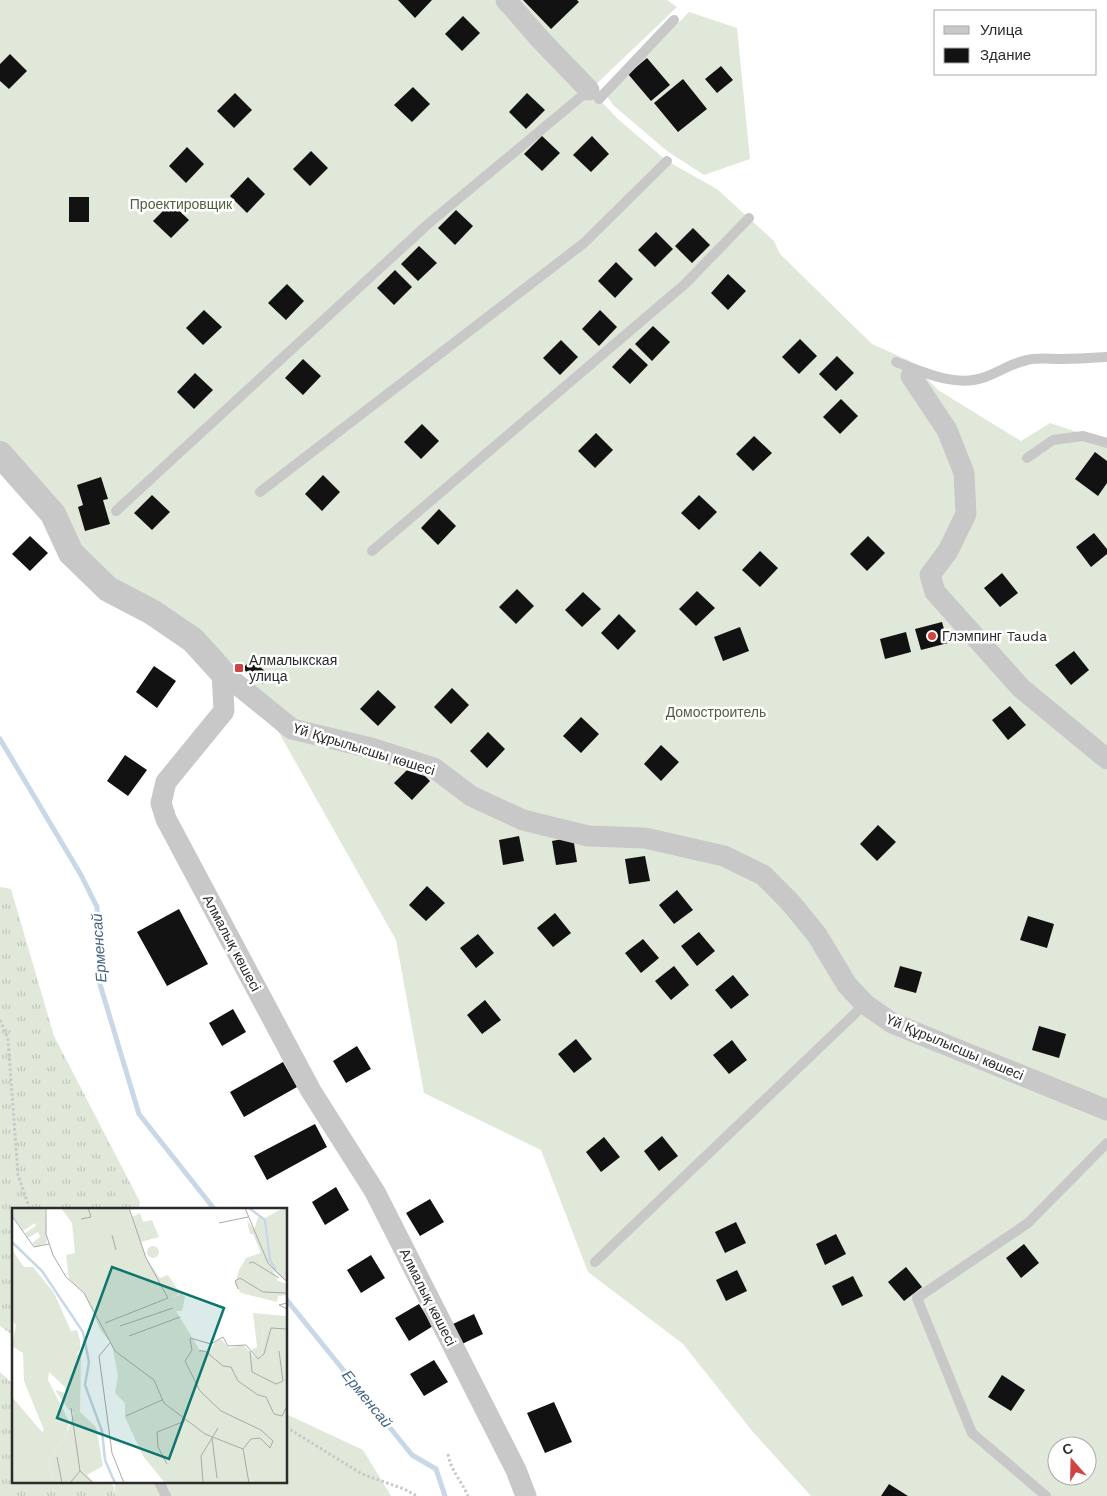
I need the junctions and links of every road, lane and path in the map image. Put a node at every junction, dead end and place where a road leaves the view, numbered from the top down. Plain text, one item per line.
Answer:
1 (506, 0) edge
2 (674, 20) dead end
3 (594, 95) junction
4 (667, 161) dead end
5 (749, 218) dead end
6 (1107, 357) edge
7 (904, 369) joint
8 (1107, 442) edge
9 (0, 454) edge
10 (1027, 458) dead end
11 (260, 492) dead end
12 (116, 511) dead end
13 (372, 551) dead end
14 (222, 672) junction
15 (1107, 759) edge
16 (864, 1004) junction
17 (0, 1020) edge
18 (1107, 1110) edge
19 (1107, 1143) edge
20 (29, 1208) edge
21 (595, 1262) dead end
22 (288, 1428) edge
23 (448, 1454) dead end
24 (160, 1484) edge
25 (166, 1496) edge
26 (418, 1496) edge
27 (468, 1496) edge
28 (526, 1496) edge
29 (1046, 1496) edge

1 - 3 street
2 - 3 lane
3 - 12 lane
4 - 11 lane
5 - 13 lane
6 - 7 lane
7 - 15 street
8 - 10 lane
9 - 14 street
14 - 16 street, Үй Құрылысшы көшесі
14 - 28 street, Алмалық көшесі
16 - 18 street, Үй Құрылысшы көшесі
16 - 21 lane
17 - 20 path
19 - 29 lane
22 - 26 path
23 - 27 path
24 - 25 lane

